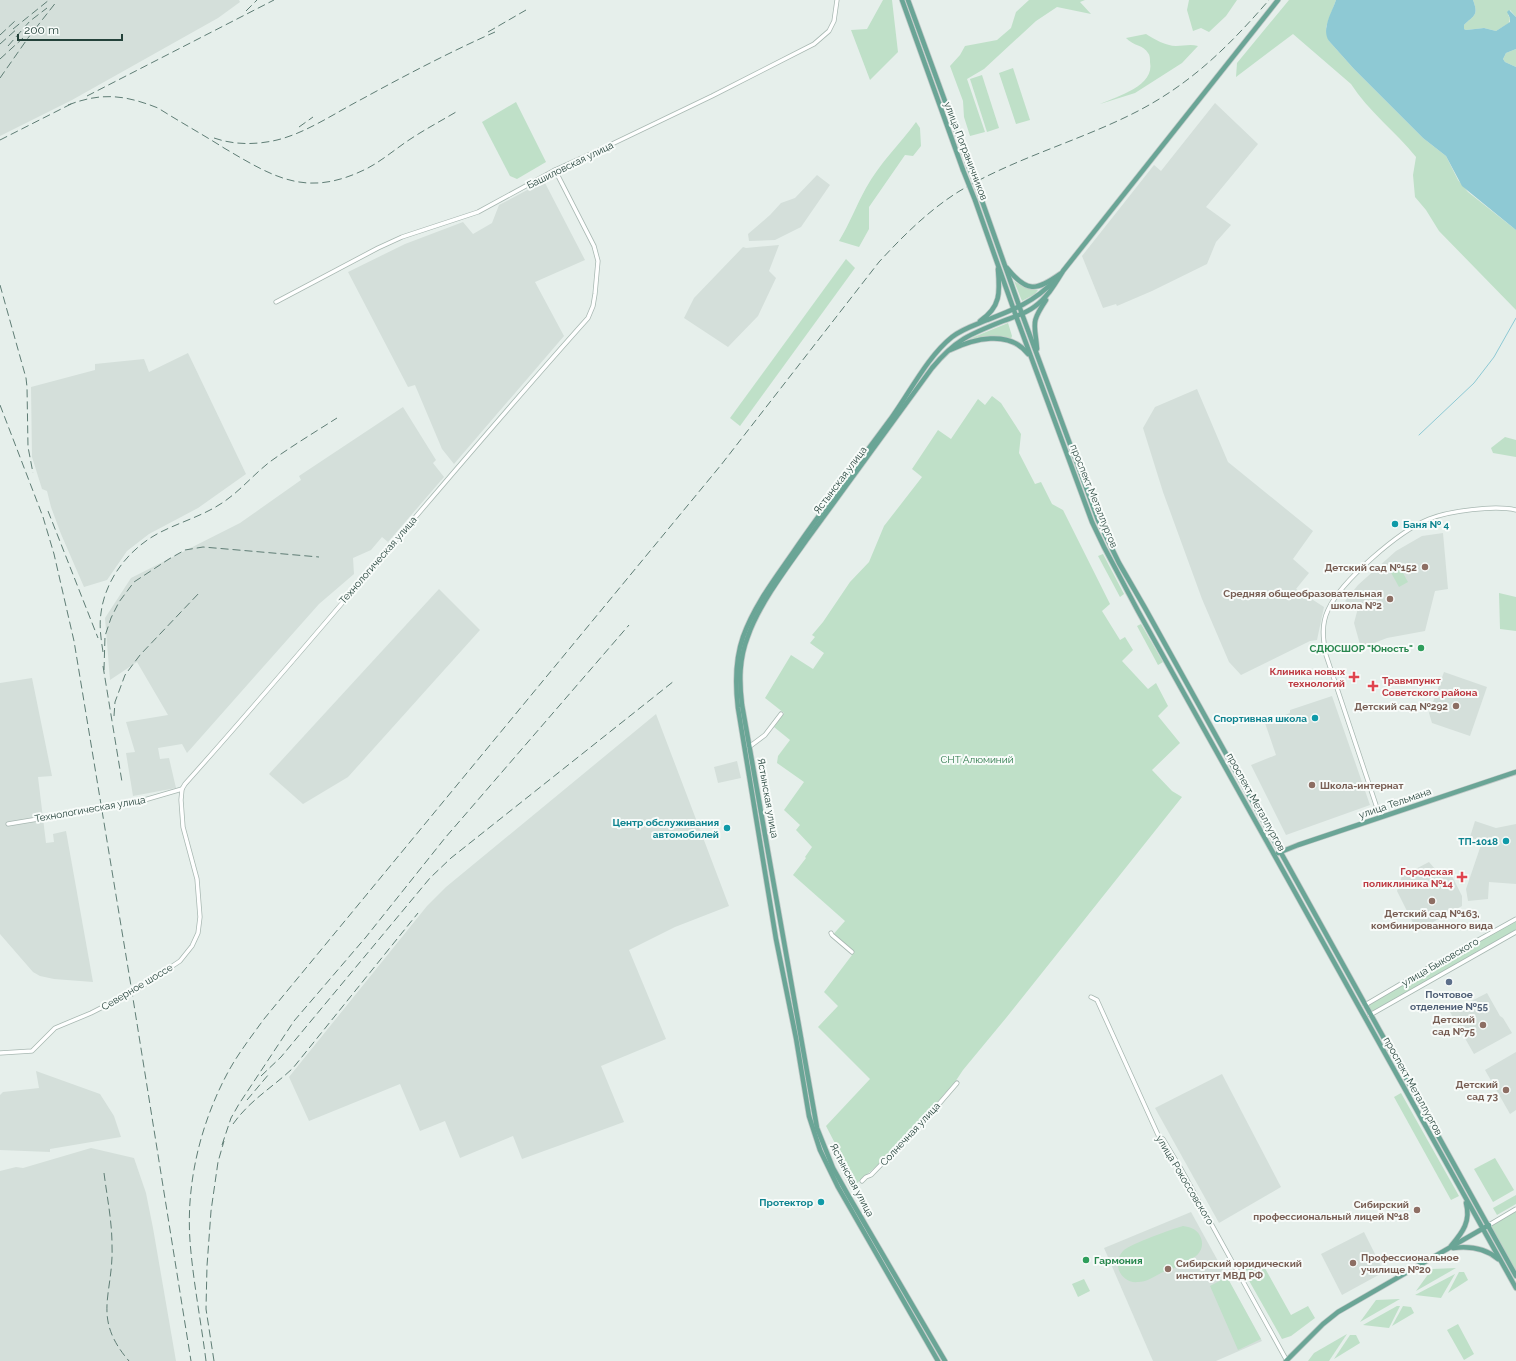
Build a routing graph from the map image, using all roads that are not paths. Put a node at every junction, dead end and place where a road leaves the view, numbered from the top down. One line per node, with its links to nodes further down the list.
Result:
1 (837, 0): 5 (street, Башиловская улица)
2 (902, 0): 6 (main road, улица Пограничников, bridge)
3 (908, 0): 7 (main road, улица Пограничников, bridge)
4 (1278, 0): 8 (main road)
5 (554, 170): 9 (street, Башиловская улица); 22 (street, Технологическая улица)
6 (997, 262): 11 (main road, улица Пограничников); 14 (main road)
7 (1005, 264): 8 (main road); 10 (main road, улица Пограничников)
8 (1064, 271): 10 (main road, Ястынская улица); 12 (main road, Ястынская улица); 15 (main road)
9 (276, 302)
10 (1020, 307): 11 (main road, Ястынская улица); 12 (main road, проспект Металлургов)
11 (1014, 309): 13 (main road, проспект Металлургов); 14 (main road, Ястынская улица)
12 (1022, 314): 13 (main road, Ястынская улица); 15 (main road, проспект Металлургов)
13 (1016, 316): 16 (main road, Ястынская улица); 17 (main road, проспект Металлургов)
14 (972, 326): 47 (main road, Ястынская улица)
15 (1038, 356): 25 (main road, проспект Металлургов)
16 (941, 357): 17 (main road); 20 (main road, Ястынская улица)
17 (1032, 358): 26 (main road, проспект Металлургов)
18 (1516, 510): 23 (street)
19 (781, 714): 20 (street)
20 (749, 747): 48 (main road, Ястынская улица)
21 (1516, 772): 23 (main road, улица Тельмана)
22 (182, 789): 24 (street, Технологическая улица); 36 (street, Северное шоссе)
23 (1380, 817): 25 (main road, улица Тельмана)
24 (8, 824)
25 (1280, 852): 26 (main road, улица Тельмана); 32 (main road, проспект Металлургов)
26 (1275, 855): 33 (main road, проспект Металлургов)
27 (1516, 919): 32 (street, улица Быковского)
28 (1516, 932): 34 (street, улица Быковского)
29 (832, 933): 30 (street)
30 (852, 952)
31 (1091, 997): 49 (street, улица Рокоссовского)
32 (1365, 1005): 33 (main road); 34 (main road, проспект Металлургов)
33 (1360, 1009): 35 (main road, проспект Металлургов)
34 (1370, 1015): 35 (main road); 41 (main road, проспект Металлургов)
35 (1365, 1018): 39 (main road, проспект Металлургов)
36 (0, 1052)
37 (957, 1083): 38 (street, Солнечная улица)
38 (862, 1181)
39 (1463, 1194): 42 (main road, проспект Металлургов); 43 (main road)
40 (1516, 1209): 41 (street)
41 (1489, 1225): 42 (main road); 45 (main road, проспект Металлургов)
42 (1483, 1229): 43 (main road); 44 (main road, проспект Металлургов)
43 (1449, 1249): 44 (main road); 49 (main road)
44 (1500, 1260): 46 (main road, проспект Металлургов)
45 (1516, 1276)
46 (1516, 1288)
47 (938, 1361)
48 (945, 1361)
49 (1287, 1361)

